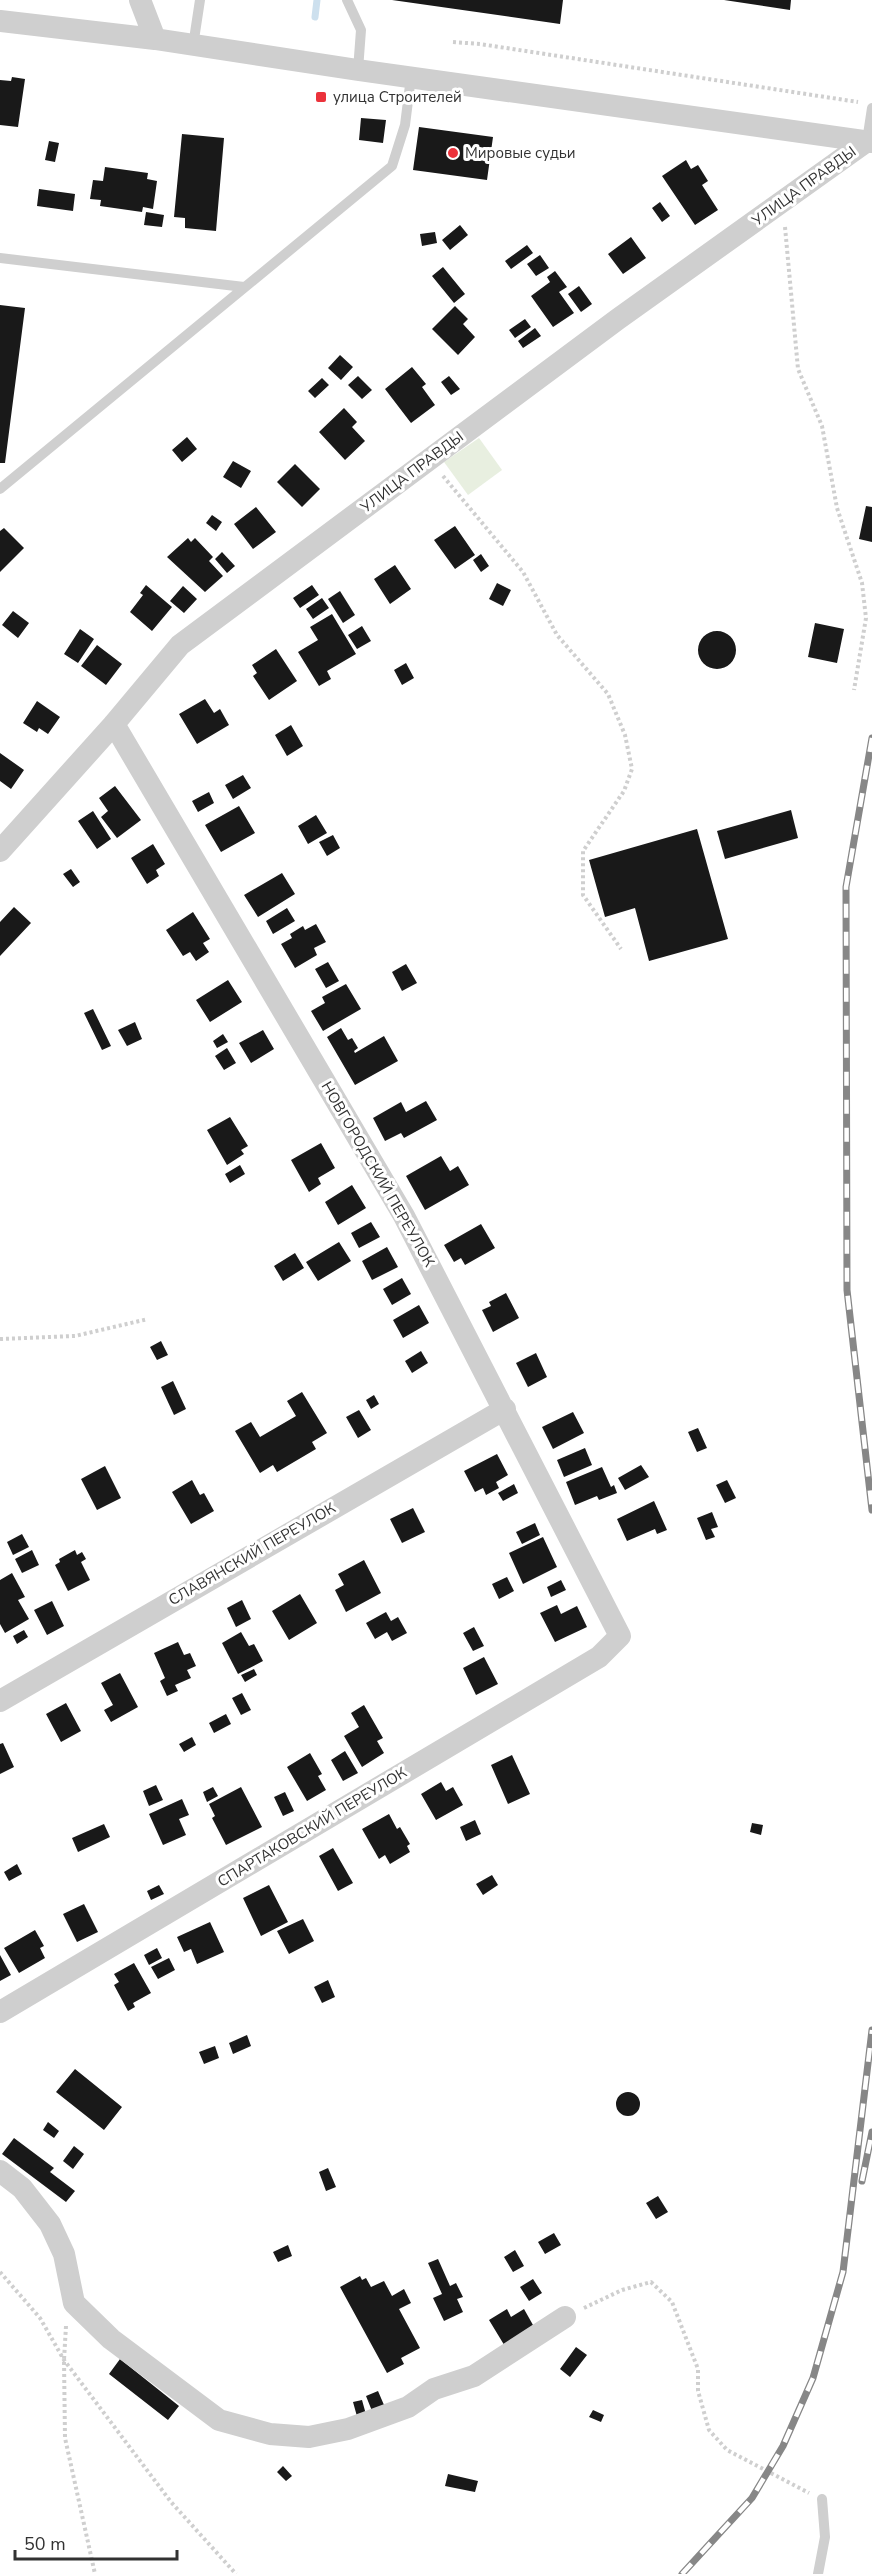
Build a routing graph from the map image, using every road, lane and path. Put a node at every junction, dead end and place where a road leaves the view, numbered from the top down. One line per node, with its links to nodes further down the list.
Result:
1 (140, 0): 5 (street)
2 (200, 0): 7 (lane)
3 (347, 0): 8 (lane)
4 (0, 21): 5 (street)
5 (155, 39): 7 (street)
6 (453, 42): 10 (path)
7 (193, 46): 8 (street)
8 (358, 70): 9 (street)
9 (411, 77): 12 (street); 15 (lane)
10 (860, 103)
11 (872, 108): 12 (lane)
12 (869, 142): 13 (street, УЛИЦА ПРАВДЫ)
13 (782, 202): 16 (street, УЛИЦА ПРАВДЫ); 18 (path)
14 (0, 258): 15 (lane)
15 (244, 287): 17 (lane)
16 (429, 460): 19 (street, УЛИЦА ПРАВДЫ); 21 (path)
17 (0, 489)
18 (854, 690)
19 (114, 724): 20 (street, УЛИЦА ПРАВДЫ); 24 (street, НОВГОРОДСКИЙ ПЕРЕУЛОК)
20 (0, 851)
21 (621, 949)
22 (148, 1319): 23 (path)
23 (0, 1339)
24 (505, 1409): 25 (street, НОВГОРОДСКИЙ ПЕРЕУЛОК); 26 (street, СЛАВЯНСКИЙ ПЕРЕУЛОК)
25 (620, 1636): 27 (street, СПАРТАКОВСКИЙ ПЕРЕУЛОК)
26 (0, 1701)
27 (0, 2012)
28 (0, 2170): 30 (street)
29 (0, 2272): 32 (path)
30 (74, 2303): 31 (street); 32 (path)
31 (565, 2317): 33 (path)
32 (64, 2360): 34 (path); 35 (path)
33 (822, 2499): 36 (lane)
34 (95, 2574)
35 (236, 2574)
36 (818, 2574)

